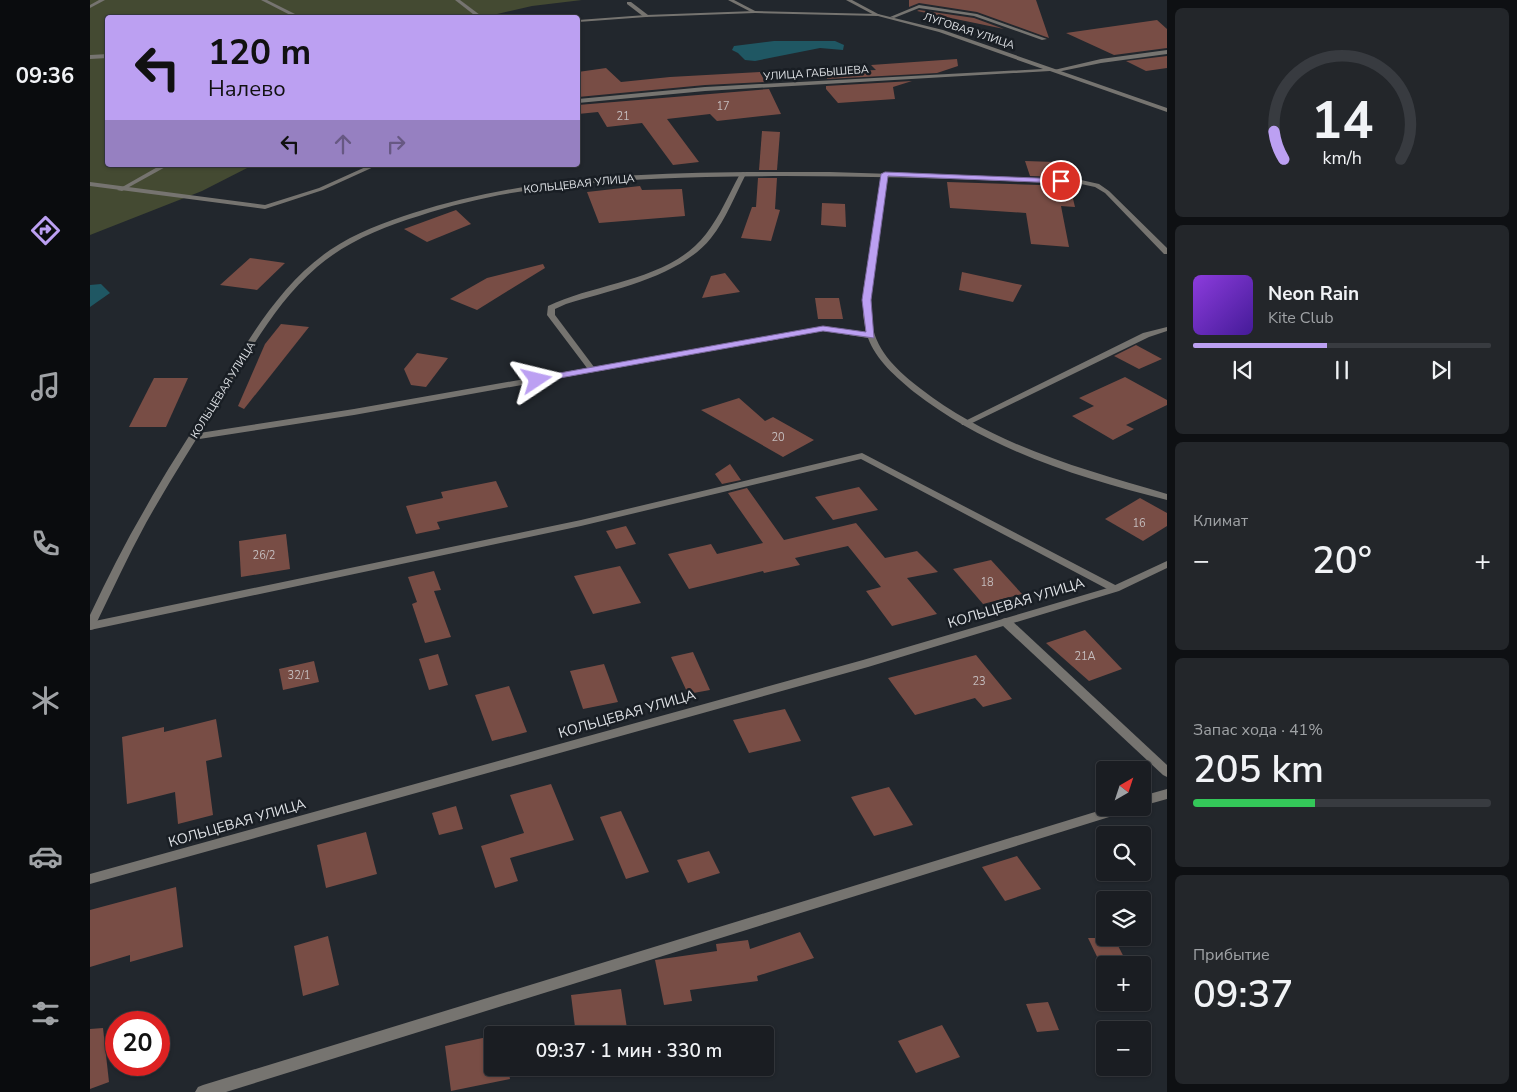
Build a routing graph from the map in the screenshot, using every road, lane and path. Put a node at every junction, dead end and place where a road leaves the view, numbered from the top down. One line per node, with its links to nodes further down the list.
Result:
1 (103, 0): 9 (street)
2 (263, 0): 11 (street)
3 (457, 0): 12 (street)
4 (730, 0): 10 (street)
5 (848, 0): 13 (street)
6 (928, 0): 8 (street)
7 (629, 3): 14 (street)
8 (919, 6): 15 (street); 17 (street)
9 (90, 7)
10 (755, 12): 13 (street, ЛУГОВАЯ УЛИЦА); 14 (street, ЛУГОВАЯ УЛИЦА)
11 (295, 15)
12 (478, 15)
13 (878, 15): 15 (street, ЛУГОВАЯ УЛИЦА)
14 (646, 16): 16 (street, ЛУГОВАЯ УЛИЦА)
15 (892, 17): 21 (street, ЛУГОВАЯ УЛИЦА)
16 (580, 21)
17 (1044, 39)
18 (1167, 52): 21 (street)
19 (105, 56): 20 (street)
20 (90, 57)
21 (1057, 70): 22 (street, УЛИЦА ГАБЫШЕВА); 23 (street, ЛУГОВАЯ УЛИЦА)
22 (580, 101)
23 (1167, 110)
24 (162, 167): 29 (street)
25 (370, 167): 29 (street)
26 (743, 174): 27 (street, КОЛЬЦЕВАЯ УЛИЦА); 33 (street); 35 (street, КОЛЬЦЕВАЯ УЛИЦА)
27 (885, 174): 30 (street, КОЛЬЦЕВАЯ УЛИЦА); 32 (street)
28 (90, 184): 29 (street)
29 (120, 190)
30 (1167, 252)
31 (1167, 329): 34 (street)
32 (871, 336): 33 (street); 34 (street)
33 (592, 370): 35 (street)
34 (965, 423): 36 (street)
35 (193, 437): 40 (street, КОЛЬЦЕВАЯ УЛИЦА)
36 (1167, 497)
37 (1167, 564): 38 (street, КОЛЬЦЕВАЯ УЛИЦА)
38 (1115, 589): 39 (street, КОЛЬЦЕВАЯ УЛИЦА); 40 (street)
39 (1006, 622): 41 (street); 45 (street, КОЛЬЦЕВАЯ УЛИЦА)
40 (90, 626)
41 (1167, 772)
42 (1167, 794): 43 (street)
43 (1151, 798)
44 (1096, 816): 46 (street)
45 (90, 879)
46 (203, 1092)

